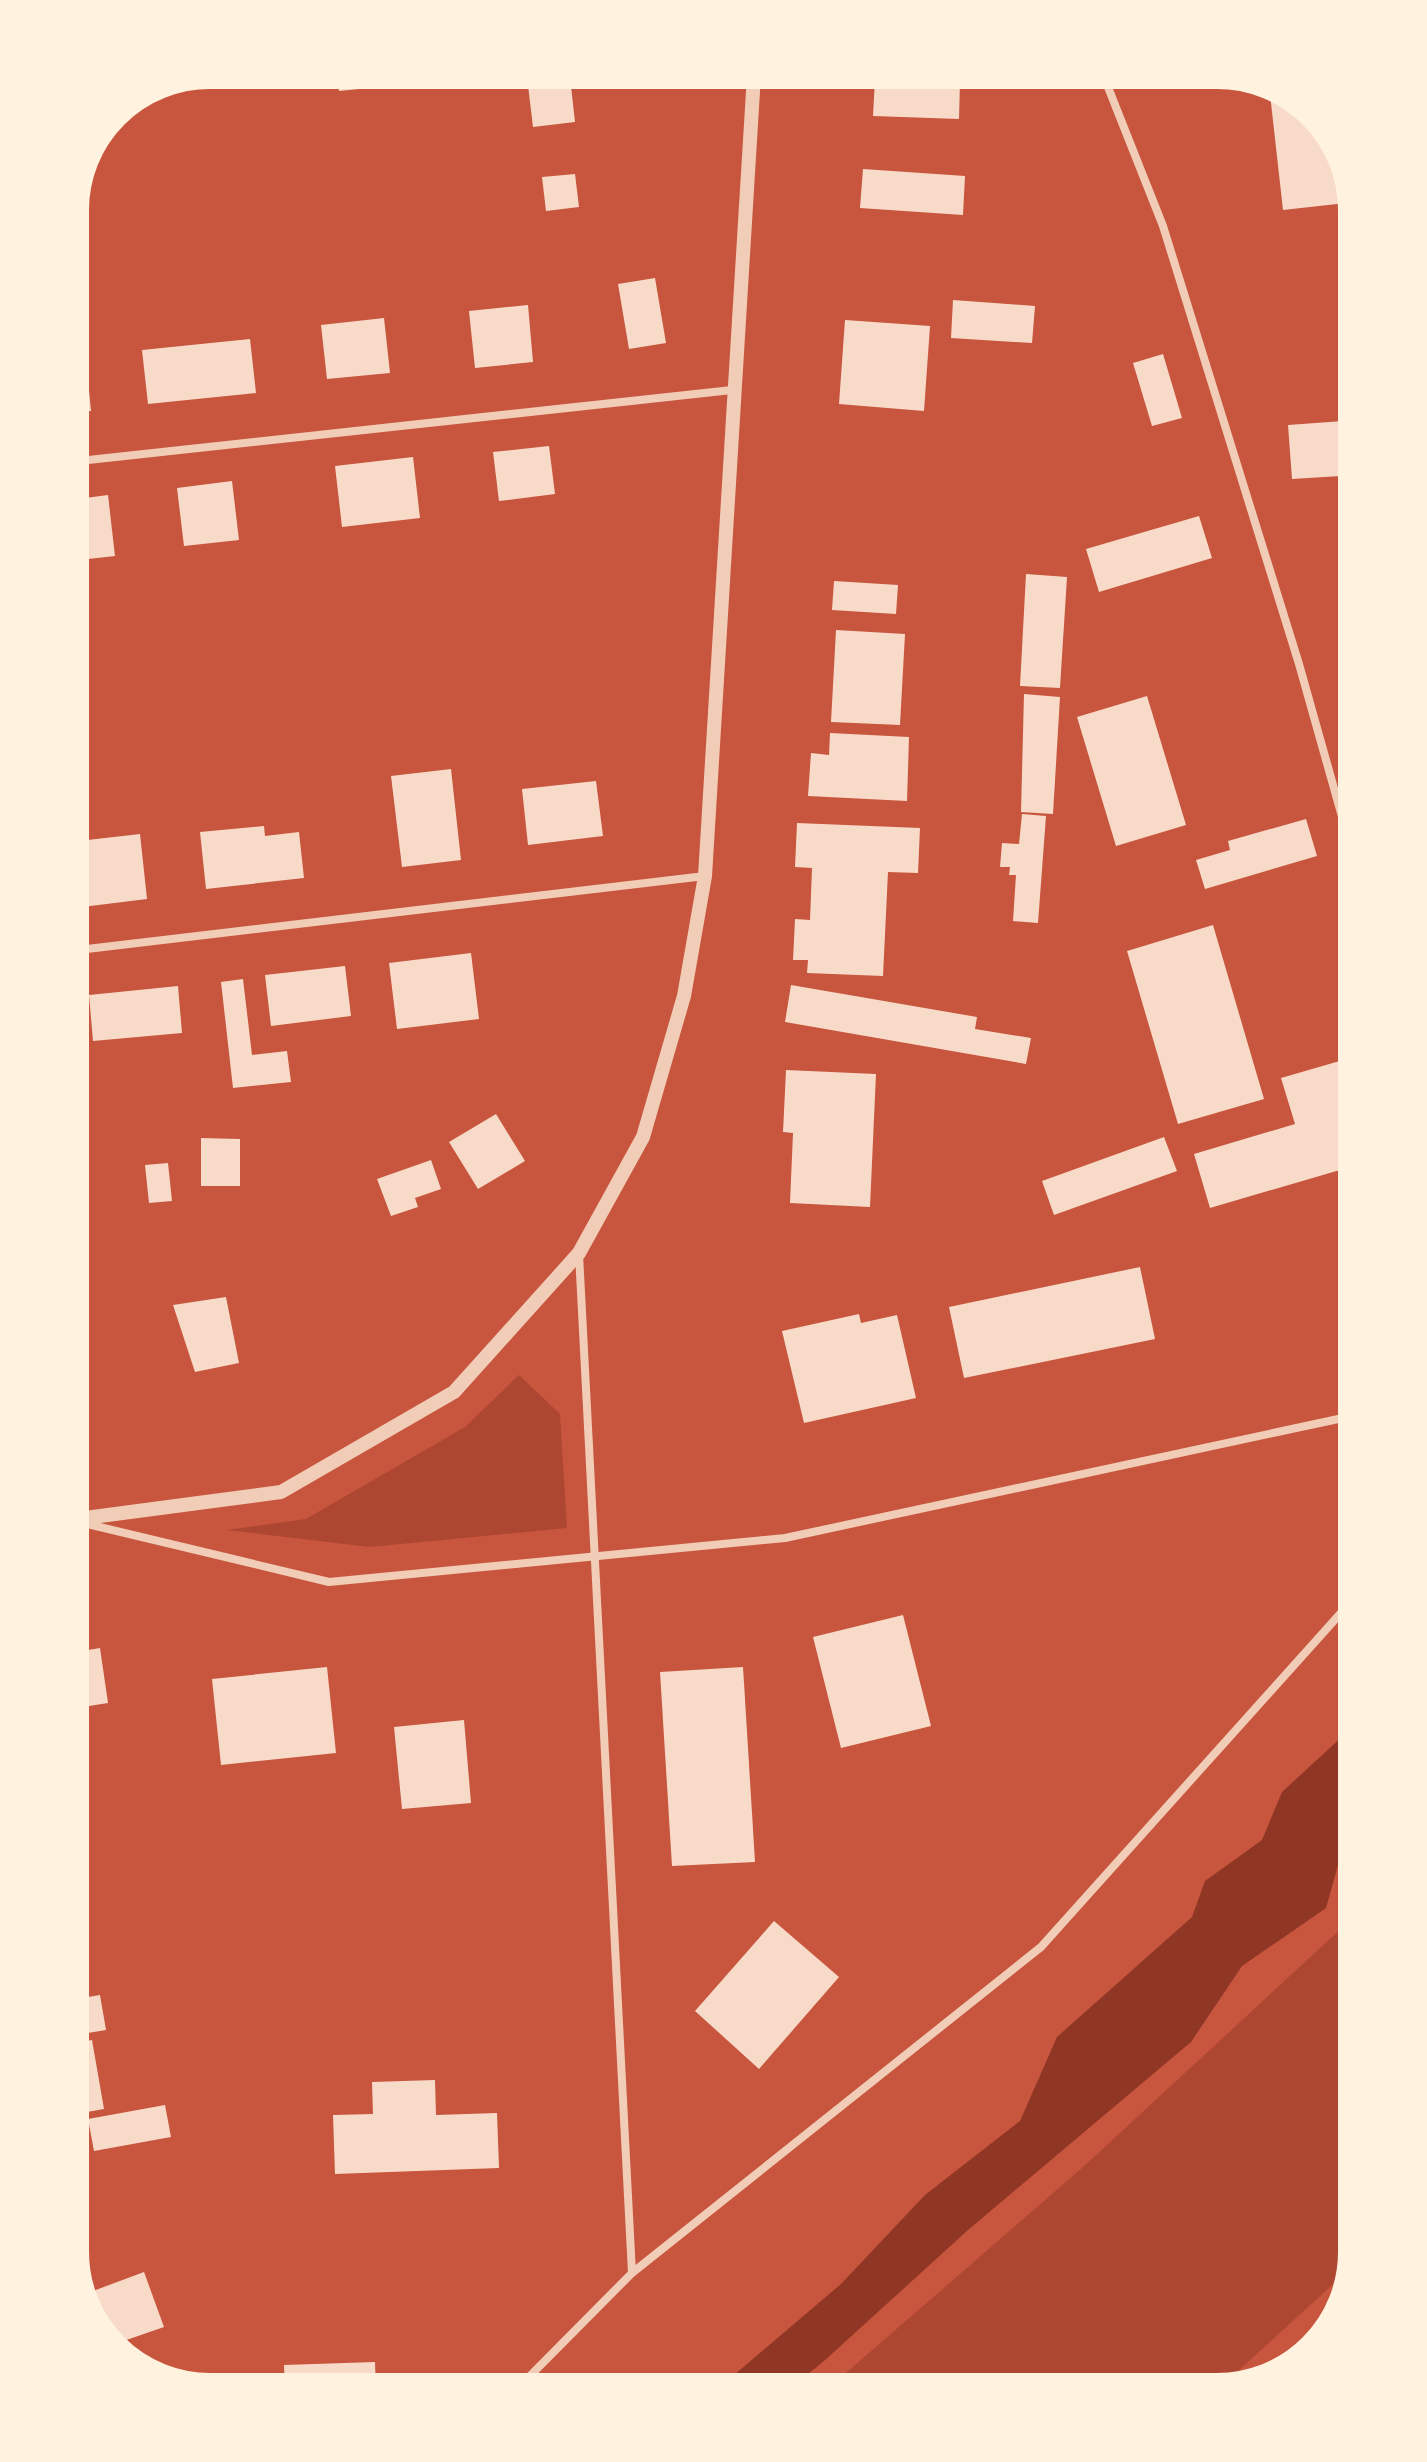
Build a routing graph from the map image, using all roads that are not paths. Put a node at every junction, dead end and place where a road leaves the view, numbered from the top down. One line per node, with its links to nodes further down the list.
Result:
1 (753, 84): 3 (street)
2 (1107, 84): 5 (street)
3 (732, 390): 4 (street); 6 (street)
4 (84, 460)
5 (1343, 820)
6 (705, 876): 7 (street); 8 (street)
7 (84, 949)
8 (579, 1253): 10 (street); 12 (street)
9 (1343, 1418): 12 (street)
10 (84, 1518)
11 (84, 1523): 12 (street)
12 (598, 1558): 14 (street)
13 (1343, 1611): 14 (street)
14 (632, 2273): 15 (street)
15 (528, 2378)

